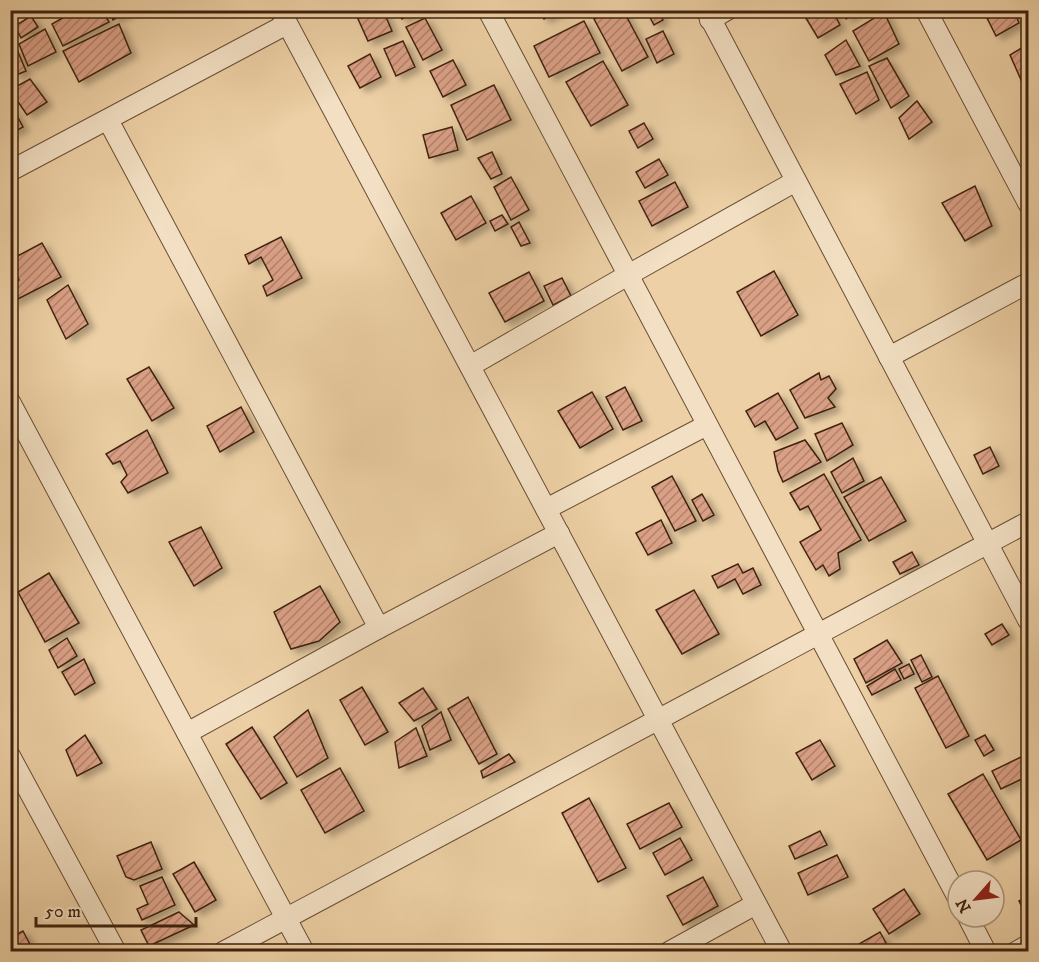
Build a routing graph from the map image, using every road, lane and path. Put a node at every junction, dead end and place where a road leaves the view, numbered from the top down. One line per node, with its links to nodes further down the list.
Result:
1 (488, 10): 9 (street)
2 (926, 10): 8 (street)
3 (714, 14): 7 (street)
4 (283, 17): 5 (street); 12 (street)
5 (108, 120): 6 (street); 20 (street)
6 (10, 171)
7 (796, 181): 9 (street); 11 (street)
8 (1029, 203)
9 (628, 275): 12 (street); 14 (street)
10 (1029, 283): 11 (street)
11 (889, 357): 18 (street)
12 (470, 366): 15 (street)
13 (13, 413): 23 (street)
14 (707, 425): 15 (street); 21 (street)
15 (546, 509): 17 (street)
16 (1029, 522): 18 (street)
17 (559, 533): 20 (street); 22 (street)
18 (988, 544): 19 (street); 21 (street)
19 (1029, 620)
20 (379, 628): 23 (street)
21 (819, 634): 22 (street); 25 (street)
22 (658, 720): 26 (street); 27 (street)
23 (188, 733): 27 (street)
24 (10, 756): 30 (street)
25 (946, 875)
26 (756, 904): 33 (street); 34 (street)
27 (286, 918): 31 (street); 32 (street)
28 (974, 929): 35 (street)
29 (1029, 945): 36 (street)
30 (116, 951)
31 (223, 951)
32 (304, 951)
33 (669, 951)
34 (782, 951)
35 (986, 951)
36 (1016, 951)

